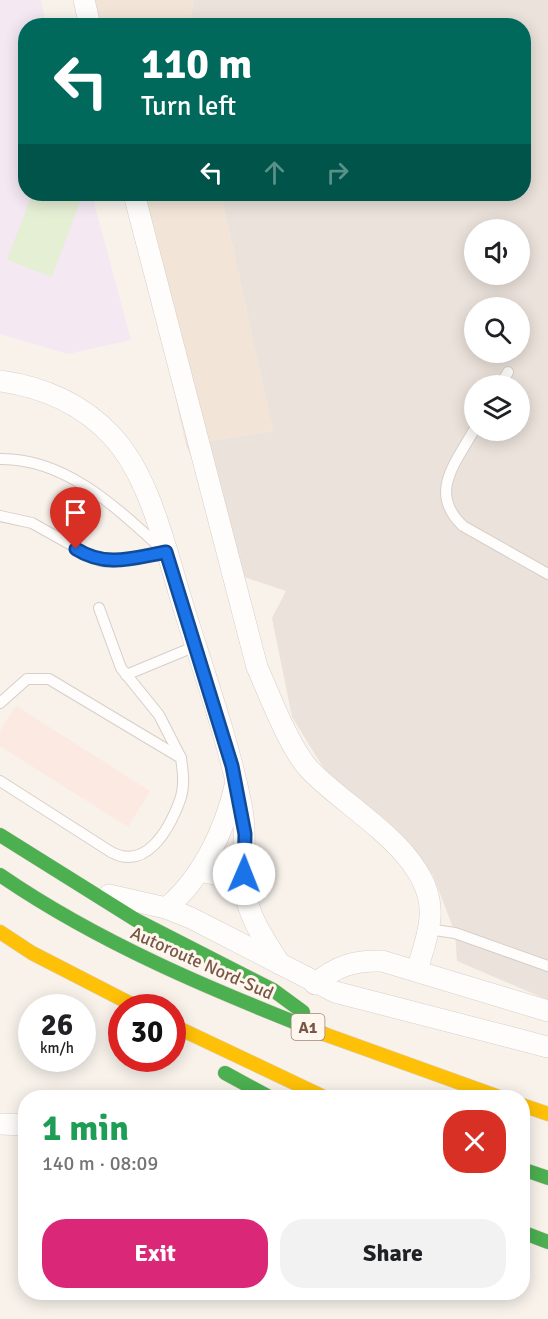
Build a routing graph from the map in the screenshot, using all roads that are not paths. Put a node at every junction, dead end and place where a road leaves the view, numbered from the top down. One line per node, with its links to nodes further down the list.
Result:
1 (84, 0): 2 (street)
2 (88, 18)
3 (136, 201): 25 (street)
4 (508, 372): 5 (lane)
5 (506, 375)
6 (0, 381): 10 (street)
7 (468, 441): 11 (lane)
8 (0, 459): 10 (lane)
9 (0, 516): 10 (lane)
10 (166, 552): 13 (street)
11 (548, 574)
12 (99, 608): 14 (lane)
13 (196, 646): 14 (lane); 18 (street)
14 (126, 675): 16 (lane)
15 (0, 703): 16 (lane)
16 (181, 758): 17 (lane)
17 (0, 781)
18 (236, 782): 20 (street); 23 (street)
19 (0, 835): 22 (highway)
20 (199, 871): 23 (street); 24 (street)
21 (0, 875): 34 (highway, Autoroute Nord-Sud / A1)
22 (88, 891): 24 (street); 34 (highway)
23 (245, 891): 27 (street)
24 (166, 908): 27 (street)
25 (428, 929): 28 (lane); 29 (street)
26 (0, 932): 31 (highway)
27 (280, 964): 30 (street)
28 (548, 966)
29 (417, 970): 30 (street); 32 (street)
30 (315, 984): 36 (street)
31 (112, 994)
32 (548, 1011)
33 (186, 1032): 40 (highway)
34 (323, 1033): 41 (highway, Autoroute Nord-Sud / A1)
35 (186, 1040): 37 (highway)
36 (548, 1047)
37 (198, 1052)
38 (211, 1063): 39 (highway)
39 (257, 1090)
40 (309, 1090)
41 (480, 1090)
42 (530, 1108): 43 (highway)
43 (548, 1114)
44 (0, 1124): 45 (street)
45 (18, 1125)
46 (530, 1172): 47 (highway)
47 (548, 1178)
48 (530, 1236): 49 (highway)
49 (548, 1242)

